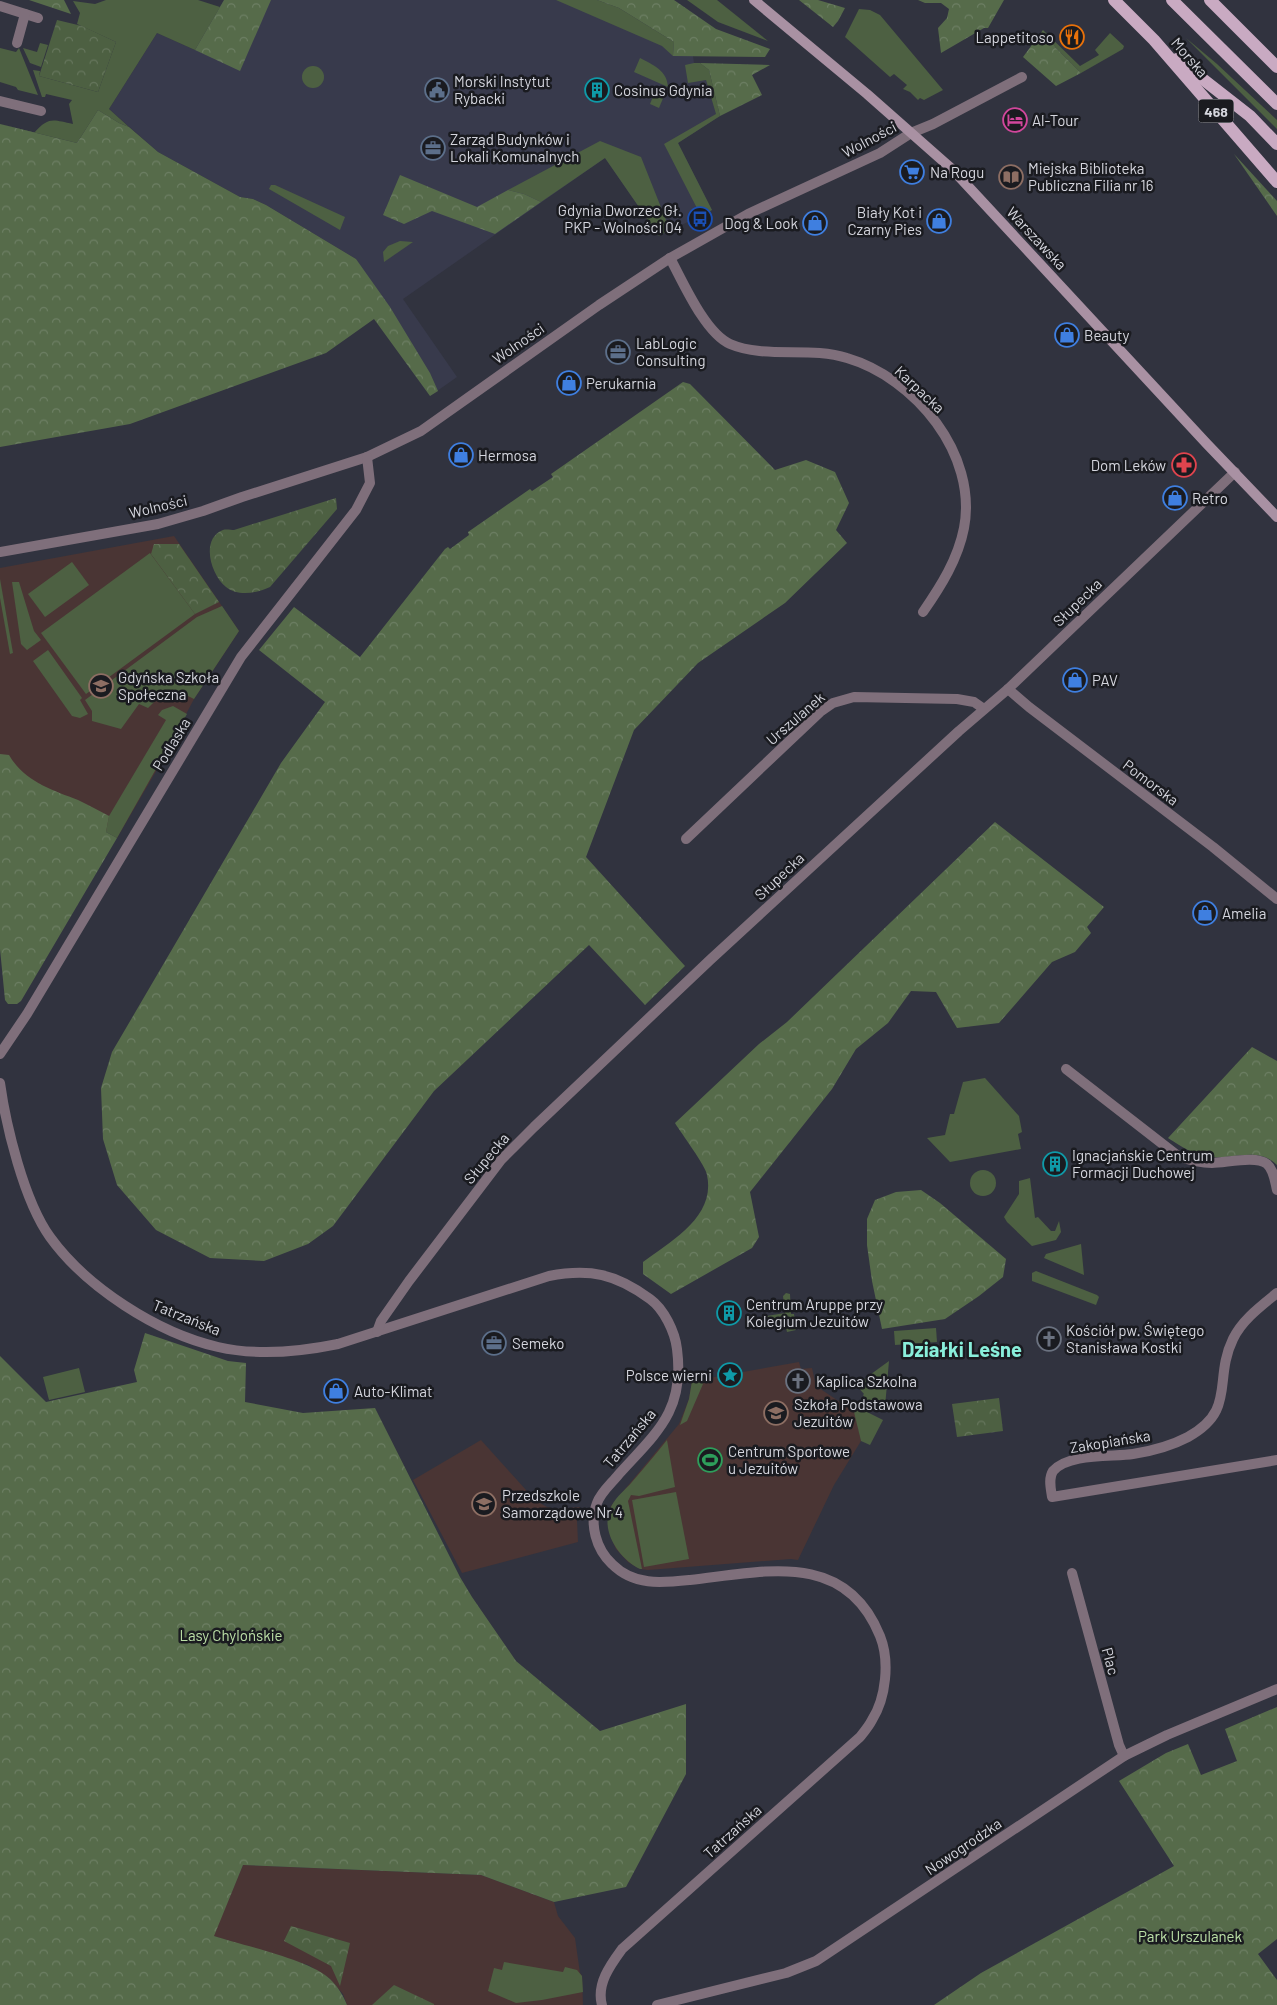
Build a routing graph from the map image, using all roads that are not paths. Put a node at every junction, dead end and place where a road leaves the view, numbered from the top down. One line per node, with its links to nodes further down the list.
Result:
1 (754, 0): 15 (street, Warszawska)
2 (1114, 0): 8 (main road, Morska / 468)
3 (1172, 0): 13 (main road, Morska)
4 (1210, 0): 10 (main road)
5 (0, 6): 6 (street)
6 (26, 14): 7 (street); 9 (street)
7 (38, 18)
8 (1154, 40): 16 (main road); 17 (main road, Morska / 468)
9 (18, 43)
10 (1277, 67)
11 (1022, 77): 15 (street, Wolności)
12 (0, 101): 14 (street)
13 (1277, 104)
14 (41, 111)
15 (911, 133): 18 (street, Wolności); 20 (street, Warszawska)
16 (1277, 144)
17 (1277, 182)
18 (670, 258): 19 (street, Wolności); 23 (street, Karpacka)
19 (368, 457): 22 (street, Wolności); 28 (street, Podlaska)
20 (1234, 472): 21 (street, Warszawska); 24 (street, Słupecka)
21 (1277, 517)
22 (0, 552)
23 (923, 612)
24 (1008, 689): 25 (street, Słupecka); 27 (street, Pomorska)
25 (984, 709): 26 (street, Urszulanek); 33 (street, Słupecka)
26 (686, 840)
27 (1277, 899)
28 (0, 1054)
29 (1066, 1069): 31 (street)
30 (0, 1083): 33 (street, Tatrzańska)
31 (1277, 1190)
32 (1277, 1293): 34 (street, Zakopiańska)
33 (377, 1332): 38 (street, Tatrzańska)
34 (1277, 1460)
35 (1072, 1573): 37 (street, Plac)
36 (1277, 1689): 37 (street, Nowogrodzka)
37 (1124, 1756): 39 (street, Nowogrodzka)
38 (602, 2005)
39 (658, 2005)

